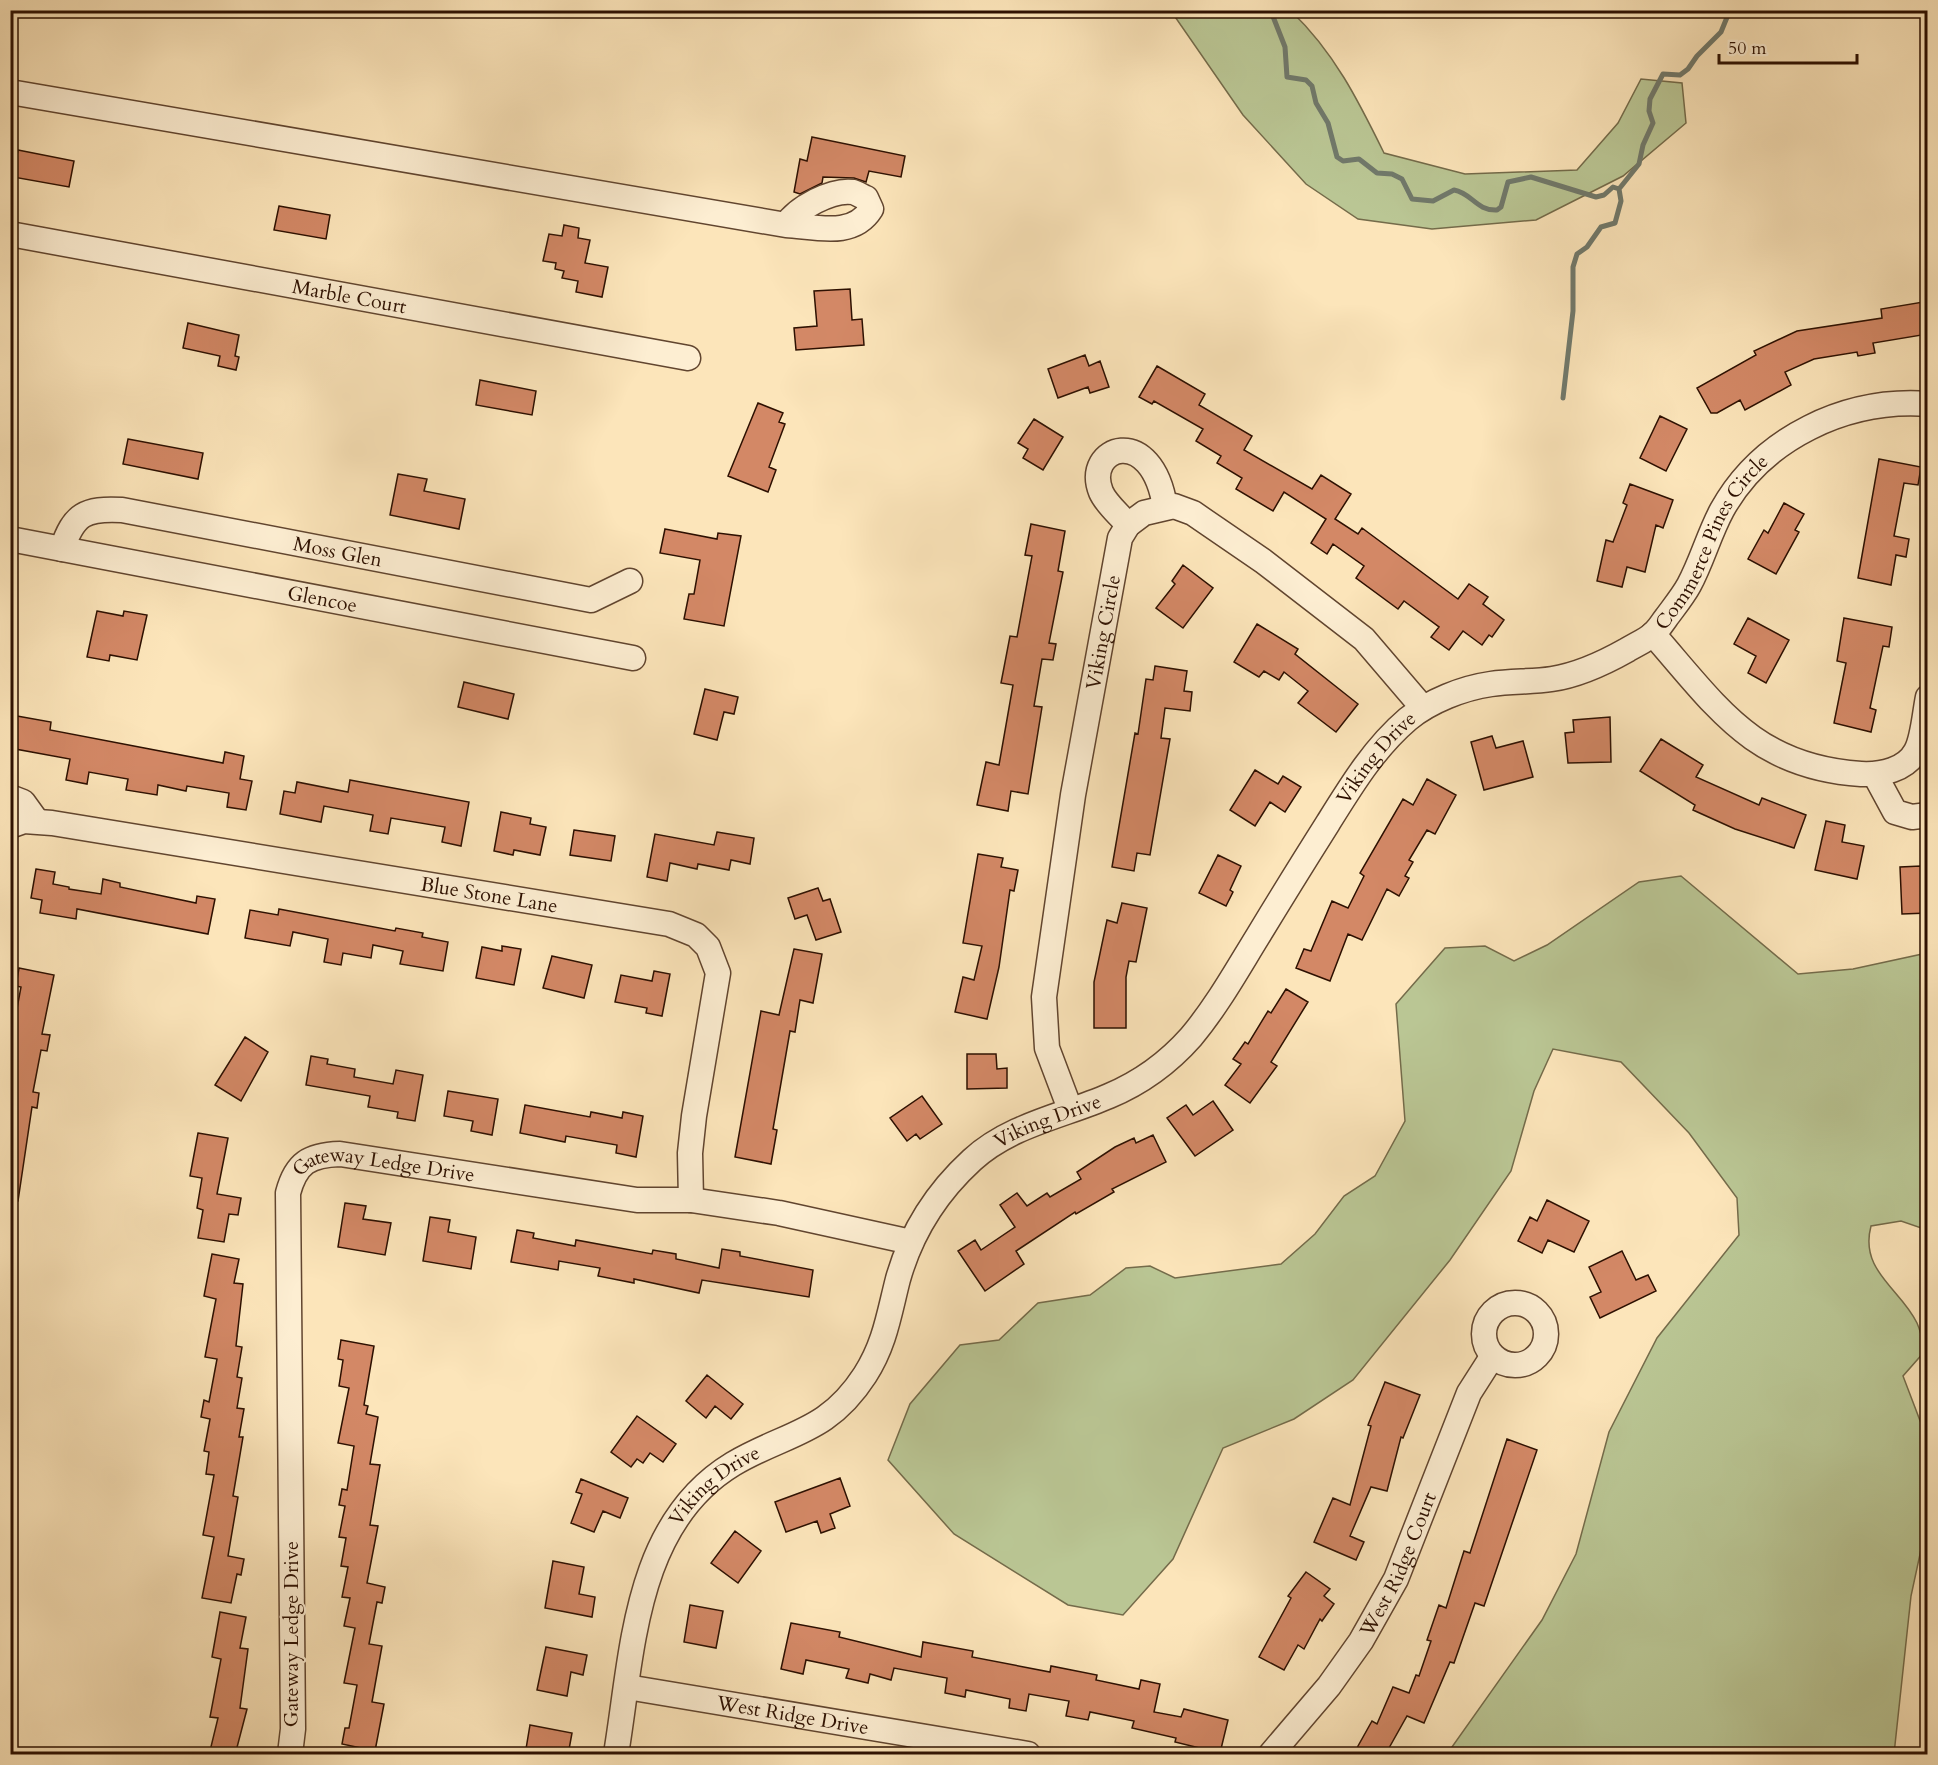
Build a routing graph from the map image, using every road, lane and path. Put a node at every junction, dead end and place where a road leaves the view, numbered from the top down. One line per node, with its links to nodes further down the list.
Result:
1 (10, 92): 2 (street)
2 (786, 225)
3 (10, 234): 4 (street, Marble Court)
4 (688, 358)
5 (1928, 404): 11 (street, Commerce Pines Circle)
6 (1165, 507): 7 (street); 7 (street); 14 (street)
7 (1128, 525): 21 (street, Viking Circle)
8 (10, 540): 9 (street, Glencoe)
9 (62, 549): 10 (street, Moss Glen); 12 (street, Glencoe)
10 (630, 581)
11 (1653, 634): 14 (street, Viking Drive); 16 (street, Commerce Pines Circle)
12 (633, 658)
13 (1928, 697): 15 (street, Commerce Pines Circle)
14 (1423, 708): 21 (street, Viking Drive)
15 (1922, 758): 16 (street, Commerce Pines Circle)
16 (1875, 775): 18 (street)
17 (10, 796): 19 (street)
18 (1928, 814)
19 (36, 820): 20 (street, Blue Stone Lane); 22 (street, Blue Stone Lane)
20 (10, 826)
21 (1070, 1110): 23 (street, Viking Drive)
22 (691, 1200): 23 (street, Gateway Ledge Drive); 26 (street, Gateway Ledge Drive)
23 (911, 1242): 25 (street, Viking Drive)
24 (1492, 1357): 29 (street, West Ridge Court)
25 (627, 1687): 27 (street, Viking Drive); 28 (street, West Ridge Drive)
26 (290, 1755)
27 (616, 1755)
28 (1028, 1755)
29 (1271, 1755)

